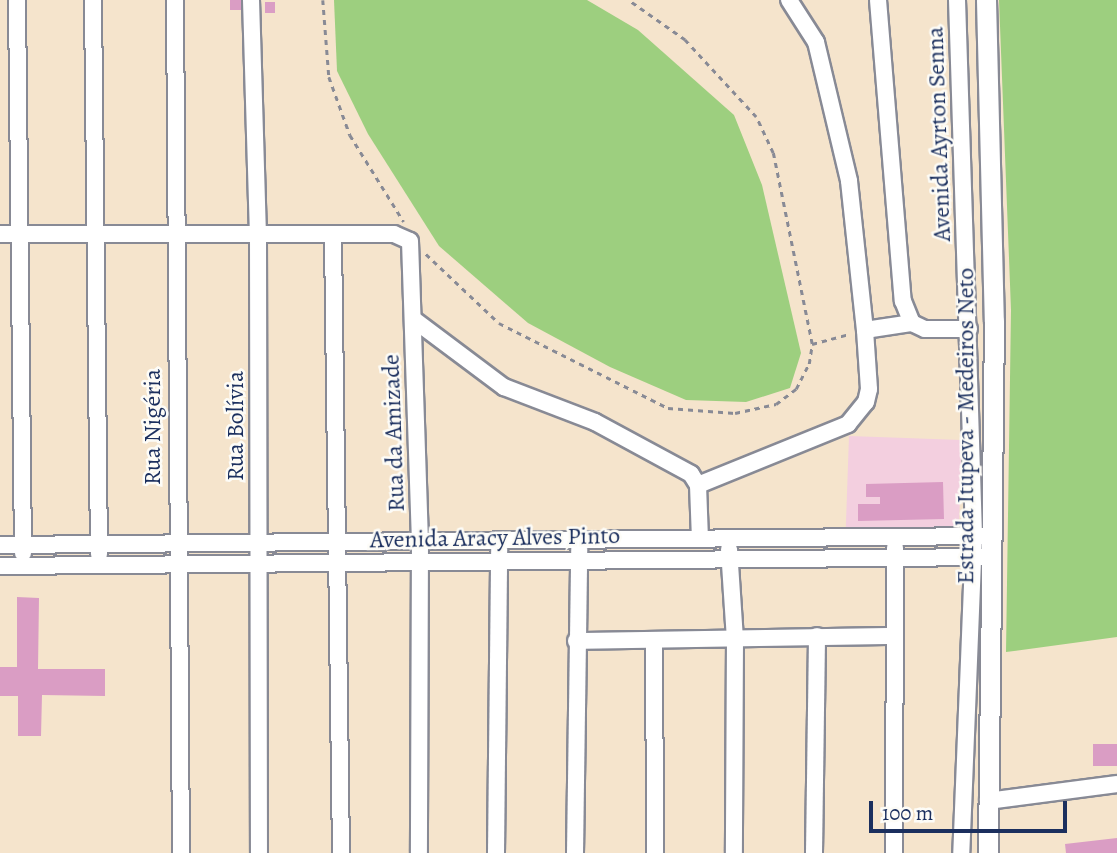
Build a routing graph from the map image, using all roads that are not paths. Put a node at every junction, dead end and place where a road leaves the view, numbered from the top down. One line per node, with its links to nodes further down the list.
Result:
1 (17, 0): 11 (street)
2 (93, 0): 9 (street)
3 (175, 0): 13 (street, Rua Nigéria)
4 (251, 0): 12 (street, Rua Bolívia)
5 (789, 0): 18 (street)
6 (878, 0): 16 (street)
7 (957, 0): 17 (street, Avenida Ayrton Senna)
8 (986, 0): 20 (main road, Estrada Itupeva - Medeiros Neto)
9 (94, 233): 11 (street); 13 (street); 28 (street)
10 (0, 234): 11 (street)
11 (20, 234): 32 (street)
12 (258, 234): 13 (street); 14 (street); 30 (street, Rua Bolívia)
13 (175, 236): 29 (street, Rua Nigéria)
14 (333, 236): 15 (street, Rua da Amizade); 27 (street)
15 (413, 319): 19 (street); 24 (street, Rua da Amizade)
16 (912, 323): 17 (street); 18 (street)
17 (969, 328): 20 (street, Avenida Ayrton Senna)
18 (865, 330): 19 (street)
19 (698, 485): 23 (street)
20 (982, 536): 21 (street, Avenida Aracy Alves Pinto); 34 (main road, Estrada Itupeva - Medeiros Neto)
21 (894, 537): 26 (street, Avenida Aracy Alves Pinto); 37 (street)
22 (579, 539): 23 (street, Avenida Aracy Alves Pinto); 25 (street, Avenida Aracy Alves Pinto); 36 (street)
23 (700, 539): 26 (street, Avenida Aracy Alves Pinto)
24 (420, 540): 25 (street, Avenida Aracy Alves Pinto); 27 (street, Avenida Aracy Alves Pinto); 38 (street, Rua da Amizade)
25 (499, 540): 35 (street)
26 (728, 540): 33 (street)
27 (338, 541): 30 (street, Avenida Aracy Alves Pinto); 40 (street)
28 (99, 543): 29 (street, Avenida Aracy Alves Pinto); 32 (street, Avenida Aracy Alves Pinto); 41 (street)
29 (177, 544): 30 (street, Avenida Aracy Alves Pinto); 44 (street, Rua Nigéria)
30 (258, 544): 39 (street, Rua Bolívia)
31 (0, 545): 32 (street, Avenida Aracy Alves Pinto)
32 (23, 545): 43 (street)
33 (730, 557): 36 (street, Avenida Aracy Alves Pinto); 37 (street, Avenida Aracy Alves Pinto); 47 (street)
34 (982, 557): 37 (street, Avenida Aracy Alves Pinto); 51 (main road, Estrada Itupeva - Medeiros Neto); 62 (street)
35 (499, 558): 36 (street, Avenida Aracy Alves Pinto); 38 (street, Avenida Aracy Alves Pinto); 56 (street)
36 (579, 558): 48 (street)
37 (896, 558): 46 (street)
38 (420, 562): 40 (street, Avenida Aracy Alves Pinto); 55 (street, Rua da Amizade)
39 (257, 564): 40 (street, Avenida Aracy Alves Pinto); 44 (street, Avenida Aracy Alves Pinto); 53 (street, Rua Bolívia)
40 (338, 564): 54 (street)
41 (99, 565): 43 (street, Avenida Aracy Alves Pinto); 44 (street, Avenida Aracy Alves Pinto)
42 (0, 566): 43 (street, Avenida Aracy Alves Pinto)
43 (23, 566)
44 (177, 566): 52 (street, Rua Nigéria)
45 (817, 636): 46 (street); 47 (street); 60 (street)
46 (895, 636): 61 (street)
47 (736, 639): 49 (street); 59 (street)
48 (576, 640): 49 (street); 57 (street)
49 (654, 642): 58 (street)
50 (1117, 784): 51 (street)
51 (988, 801): 63 (main road, Estrada Itupeva - Medeiros Neto)
52 (181, 853)
53 (259, 853)
54 (341, 853)
55 (419, 853)
56 (496, 853)
57 (575, 853)
58 (655, 853)
59 (734, 853)
60 (814, 853)
61 (894, 853)
62 (961, 853)
63 (988, 853)

